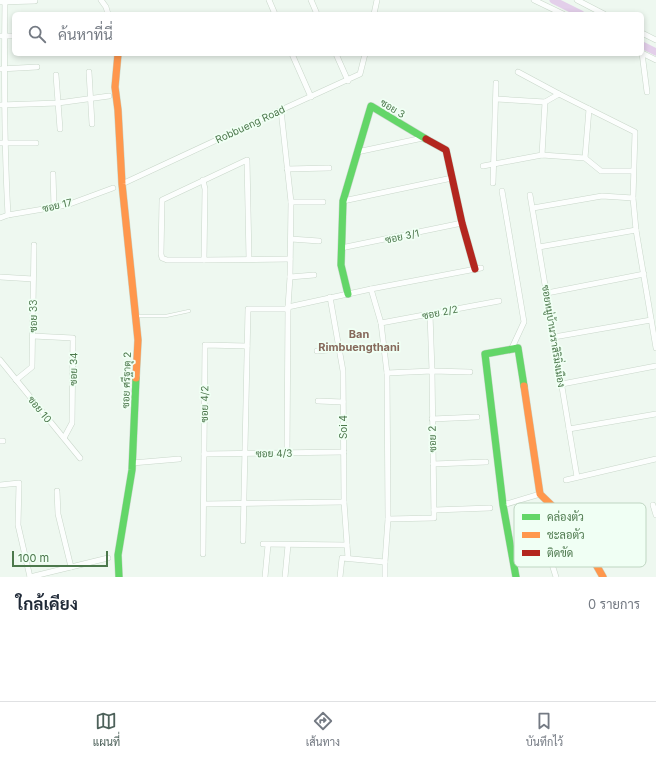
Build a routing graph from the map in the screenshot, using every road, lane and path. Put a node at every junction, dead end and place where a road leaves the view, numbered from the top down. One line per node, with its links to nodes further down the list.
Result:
1 (101, 0): 9 (street)
2 (269, 0): 10 (street)
3 (311, 0): 11 (street)
4 (377, 0): 12 (street)
5 (534, 0): 13 (street)
6 (577, 0): 14 (street)
7 (3, 1): 8 (street); 16 (street)
8 (35, 1)
9 (107, 12)
10 (274, 12)
11 (316, 12)
12 (374, 12)
13 (559, 12)
14 (600, 12)
15 (644, 34): 17 (street)
16 (2, 36): 26 (street)
17 (656, 40)
18 (644, 54): 24 (street)
19 (118, 56): 60 (street, ซอย ศรีฐาตุ 2)
20 (293, 56): 35 (street)
21 (337, 56): 30 (street)
22 (364, 56): 30 (street, Robbueng Road)
23 (642, 56): 32 (street)
24 (656, 60)
25 (37, 67): 26 (street)
26 (2, 69): 40 (street)
27 (89, 72): 36 (street)
28 (518, 72): 33 (street)
29 (56, 75): 39 (street)
30 (348, 80): 35 (street, Robbueng Road)
31 (496, 83): 37 (street)
32 (647, 92)
33 (559, 94): 38 (street); 41 (street)
34 (109, 96): 36 (street)
35 (311, 97): 42 (street, Robbueng Road)
36 (91, 99): 39 (street); 43 (street)
37 (496, 99): 38 (street); 51 (street)
38 (545, 102): 49 (street)
39 (58, 103): 40 (street); 44 (street)
40 (2, 105): 46 (street)
41 (589, 109): 50 (street); 55 (street)
42 (281, 110): 54 (street); 60 (street, Robbueng Road)
43 (92, 124)
44 (60, 130)
45 (423, 138): 48 (street); 48 (street, ซอย 3); 57 (street, ซอย 3)
46 (2, 142): 47 (street); 70 (street)
47 (36, 143)
48 (357, 152): 65 (street, ซอย 3)
49 (542, 155): 50 (street); 51 (street)
50 (585, 158): 55 (street)
51 (494, 164): 52 (street); 59 (street)
52 (483, 166)
53 (329, 168): 54 (street)
54 (287, 169): 66 (street)
55 (633, 171): 64 (street)
56 (53, 174): 68 (street)
57 (452, 178): 65 (street); 72 (street, ซอย 3)
58 (203, 180): 79 (street); 81 (street); 81 (street)
59 (492, 183)
60 (122, 184): 96 (street, ซอย ศรีฐาตุ 2)
61 (113, 188): 68 (street, ซอย 17)
62 (502, 191): 104 (street)
63 (530, 195): 69 (street, ซอยหมู่บ้านวราสิริมิ่งเมือง)
64 (633, 198): 69 (street); 73 (street)
65 (344, 201): 78 (street, ซอย 3)
66 (291, 202): 67 (street); 74 (street)
67 (323, 202)
68 (54, 207): 70 (street, ซอย 17)
69 (533, 208): 77 (street, ซอยหมู่บ้านวราสิริมิ่งเมือง)
70 (8, 215): 71 (street, ซอย 17)
71 (0, 218)
72 (462, 223): 78 (street, ซอย 3/1); 82 (street, ซอย 3)
73 (636, 230): 77 (street); 83 (street)
74 (291, 239): 75 (street); 80 (street)
75 (319, 241)
76 (34, 245): 87 (street, ซอย 33)
77 (539, 247): 89 (street, ซอยหมู่บ้านวราสิริมิ่งเมือง)
78 (341, 248): 90 (street, ซอย 3)
79 (249, 259): 80 (street); 81 (street)
80 (290, 259): 86 (street)
81 (204, 260)
82 (478, 268): 88 (street)
83 (644, 274): 89 (street); 97 (street)
84 (314, 275): 86 (street)
85 (0, 277): 87 (street)
86 (290, 277): 93 (street)
87 (33, 279): 99 (street, ซอย 33)
88 (371, 289): 90 (street); 98 (street)
89 (547, 293): 100 (street, ซอยหมู่บ้านวราสิริมิ่งเมือง)
90 (348, 294): 91 (street)
91 (330, 297): 93 (street); 103 (street, Soi 4)
92 (499, 301): 95 (street, ซอย 2/2)
93 (288, 308): 101 (street); 121 (street)
94 (189, 310): 96 (lane)
95 (430, 314): 98 (street, ซอย 2/2); 108 (street, ซอย 2)
96 (135, 316): 128 (street, ซอย ศรีฐาตุ 2)
97 (651, 320): 100 (street); 102 (street)
98 (381, 323): 110 (street)
99 (33, 336): 111 (street, ซอย 33); 119 (street, ซอย 34)
100 (554, 337): 112 (street, ซอยหมู่บ้านวราสิริมิ่งเมือง)
101 (247, 346): 122 (street, ซอย 4/2); 123 (street)
102 (656, 348)
103 (339, 349): 105 (street); 114 (street, Soi 4)
104 (511, 350): 134 (street); 139 (street)
105 (316, 351)
106 (0, 360): 111 (street, ซอย 10)
107 (656, 366): 112 (street)
108 (432, 371): 109 (street); 110 (street); 117 (street, ซอย 2)
109 (470, 372)
110 (387, 373): 144 (street)
111 (16, 380): 119 (street, ซอย 10)
112 (562, 384): 118 (street, ซอยหมู่บ้านวราสิริมิ่งเมือง)
113 (318, 401): 114 (street)
114 (343, 402): 120 (street, Soi 4)
115 (656, 414): 118 (street)
116 (477, 417): 117 (street)
117 (432, 419): 129 (street, ซอย 2)
118 (569, 430): 130 (street, ซอยหมู่บ้านวราสิริมิ่งเมือง)
119 (64, 438): 124 (street, ซอย 10)
120 (344, 452): 121 (street, ซอย 4/3); 135 (street, Soi 4)
121 (287, 453): 123 (street, ซอย 4/3)
122 (204, 454): 123 (street, ซอย 4/3); 137 (street, ซอย 4/2)
123 (245, 454): 138 (street)
124 (80, 458)
125 (179, 459): 128 (street)
126 (656, 459): 130 (street)
127 (486, 462): 129 (street)
128 (132, 464): 158 (street, ซอย ศรีฐาตุ 2)
129 (433, 464): 142 (street, ซอย 2)
130 (577, 478): 131 (street)
131 (566, 480)
132 (0, 485): 157 (street)
133 (57, 491): 153 (street)
134 (540, 494): 136 (street); 139 (street)
135 (344, 502): 138 (street); 147 (street, Soi 4)
136 (549, 503)
137 (204, 504): 138 (street); 148 (street, ซอย 4/2)
138 (244, 504): 145 (street)
139 (503, 505): 152 (street)
140 (653, 505): 143 (street)
141 (490, 508): 142 (street)
142 (434, 510): 144 (street)
143 (656, 515)
144 (388, 519): 151 (street)
145 (243, 541)
146 (288, 545): 147 (street); 159 (street); 160 (street)
147 (347, 545): 150 (street, Soi 4)
148 (203, 554)
149 (108, 558): 153 (street)
150 (348, 558): 151 (street); 161 (street)
151 (385, 562): 162 (street)
152 (514, 566)
153 (71, 567): 157 (street)
154 (514, 567): 163 (street)
155 (553, 567): 164 (street)
156 (597, 567): 165 (street)
157 (30, 577)
158 (119, 577)
159 (265, 577)
160 (285, 577)
161 (340, 577)
162 (385, 577)
163 (516, 577)
164 (556, 577)
165 (603, 577)

